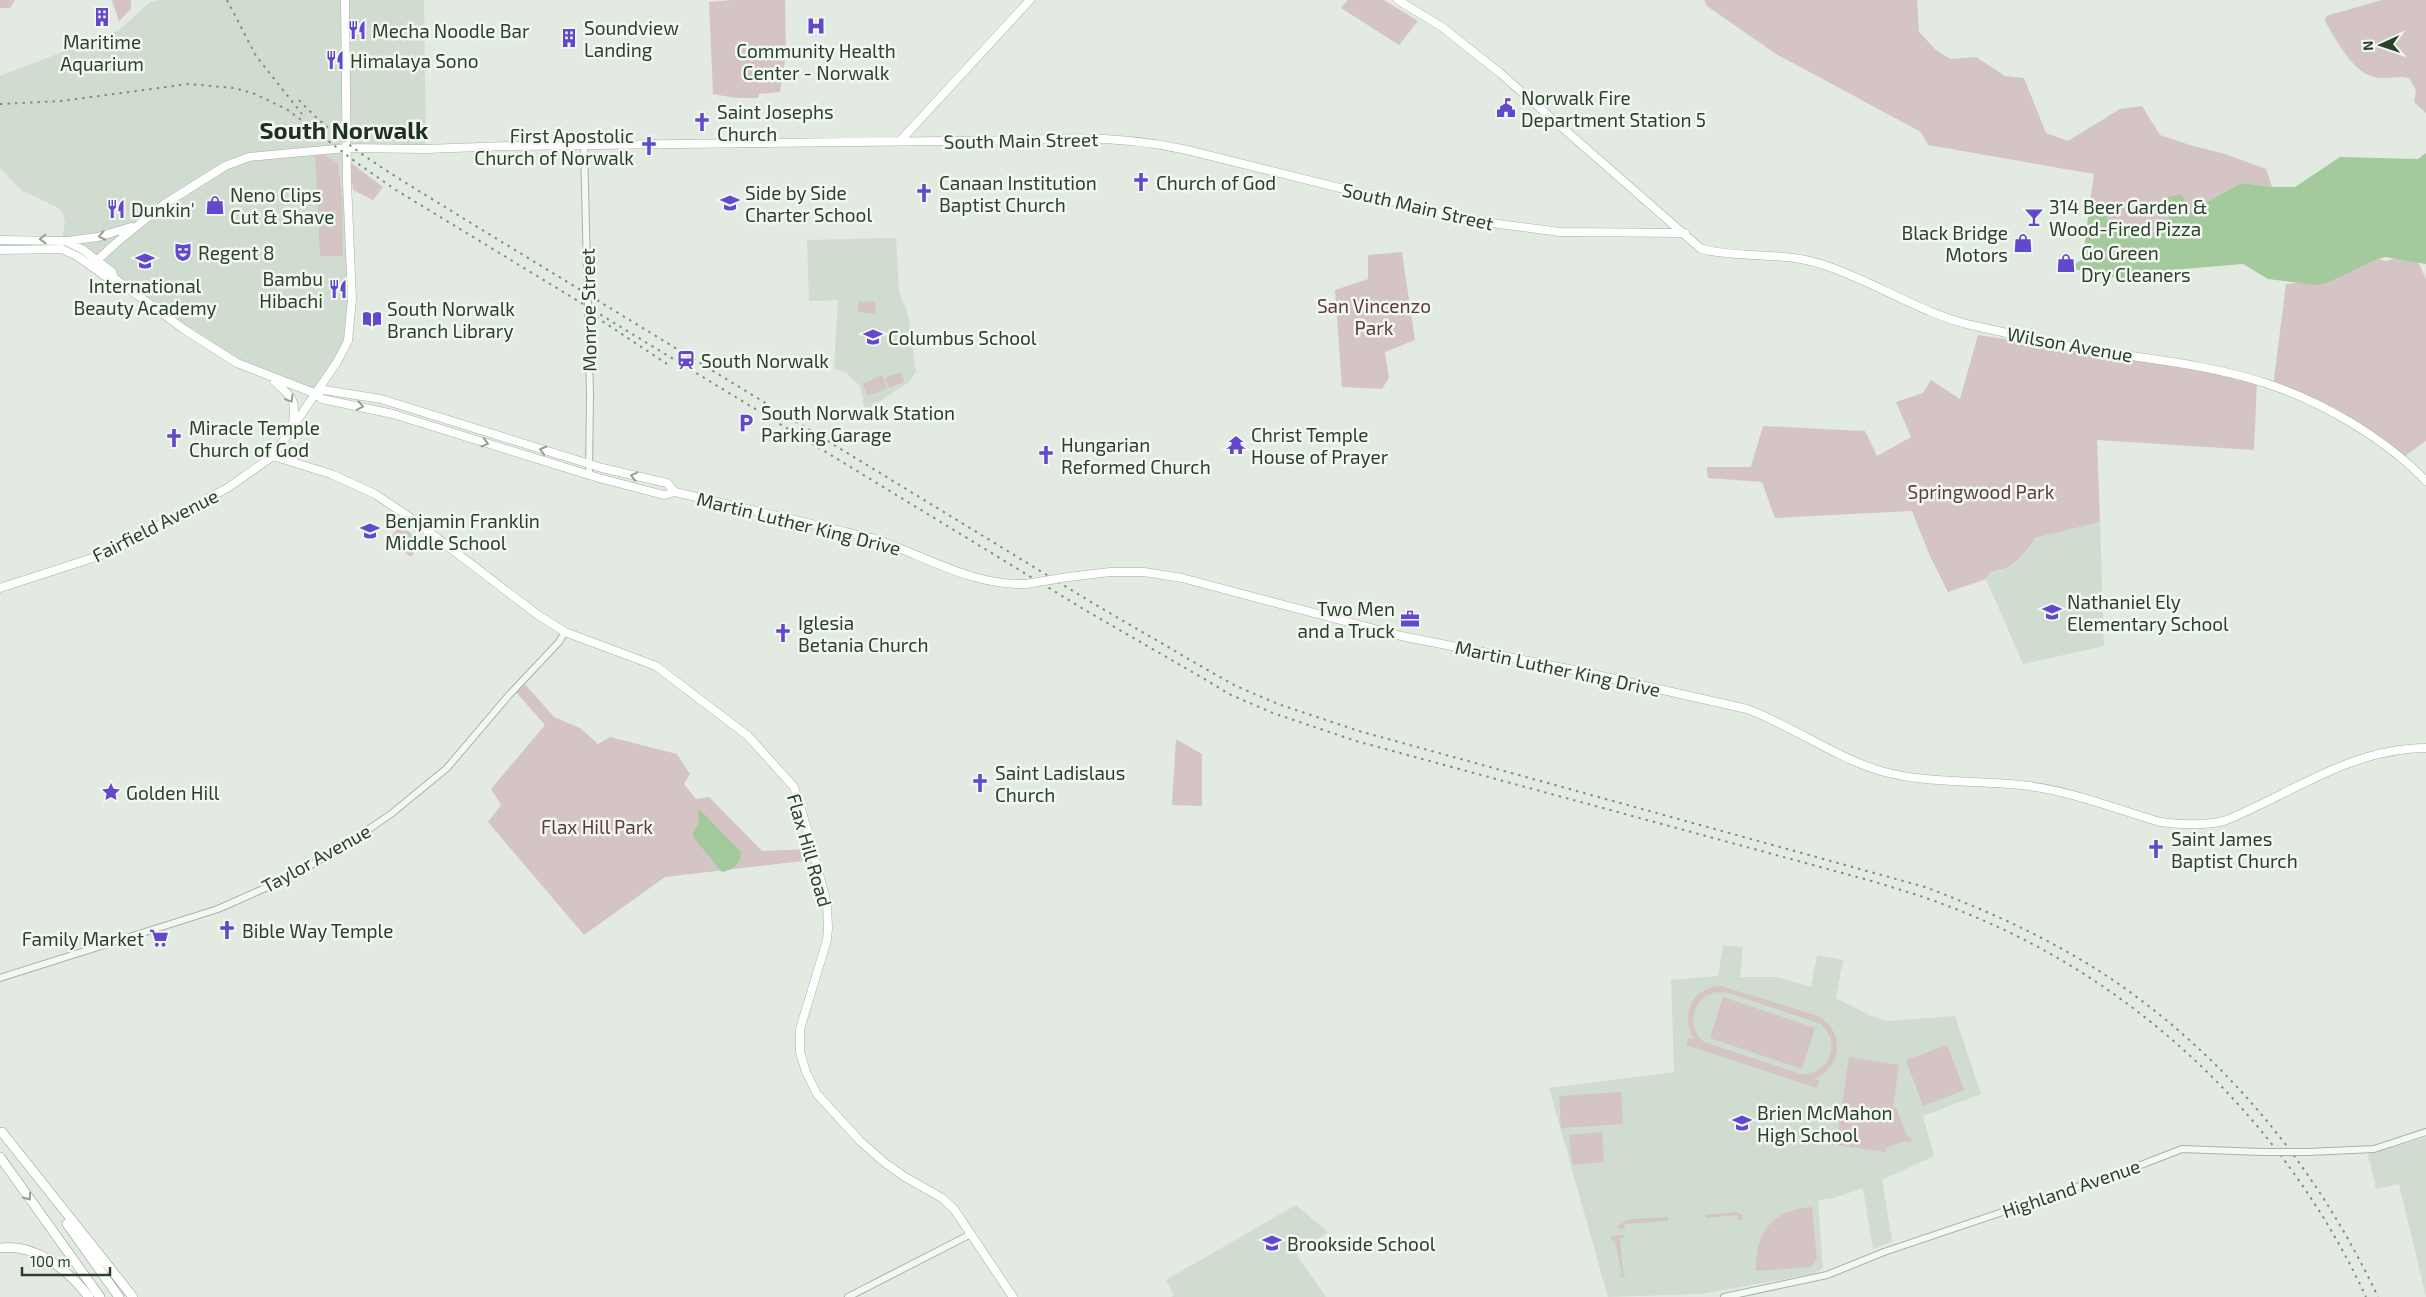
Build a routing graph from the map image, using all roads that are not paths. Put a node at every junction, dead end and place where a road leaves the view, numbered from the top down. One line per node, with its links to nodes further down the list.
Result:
1 (345, 0): 6 (main road)
2 (1030, 0): 4 (main road)
3 (1398, 0): 8 (main road)
4 (900, 141): 5 (main road, South Main Street); 8 (main road, South Main Street)
5 (584, 146): 6 (main road, South Main Street); 17 (street, Monroe Street)
6 (347, 148): 7 (main road, South Main Street); 14 (main road)
7 (138, 225): 10 (main road, one-way to 10); 12 (main road, South Main Street)
8 (1685, 233): 19 (main road, Wilson Avenue)
9 (0, 240): 10 (main road, one-way to 9)
10 (65, 241): 12 (main road)
11 (0, 250): 12 (main road, Martin Luther King Drive)
12 (94, 263): 13 (main road, Martin Luther King Drive)
13 (271, 378): 14 (main road, Martin Luther King Drive); 15 (main road, one-way to 15)
14 (314, 393): 15 (main road); 17 (main road, Martin Luther King Drive, one-way to 14); 18 (main road, Martin Luther King Drive, one-way to 18)
15 (292, 427): 16 (main road)
16 (273, 456): 21 (main road, Fairfield Avenue); 22 (main road, Flax Hill Road)
17 (590, 464): 18 (street, Monroe Street); 20 (main road, Martin Luther King Drive, one-way to 17)
18 (589, 475): 20 (main road, Martin Luther King Drive)
19 (2426, 481)
20 (675, 492): 23 (main road, Martin Luther King Drive, bridge)
21 (0, 588)
22 (565, 632): 24 (street, Taylor Avenue); 28 (main road, Flax Hill Road)
23 (2426, 748)
24 (0, 978)
25 (1, 1131): 32 (highway); 33 (highway)
26 (2426, 1132): 36 (street, Highland Avenue, bridge)
27 (0, 1157): 31 (highway, one-way to 31)
28 (971, 1234): 34 (street); 35 (main road, Flax Hill Road)
29 (0, 1248): 30 (highway)
30 (89, 1297)
31 (100, 1297)
32 (119, 1297)
33 (133, 1297)
34 (848, 1297)
35 (1013, 1297)
36 (1724, 1297)

